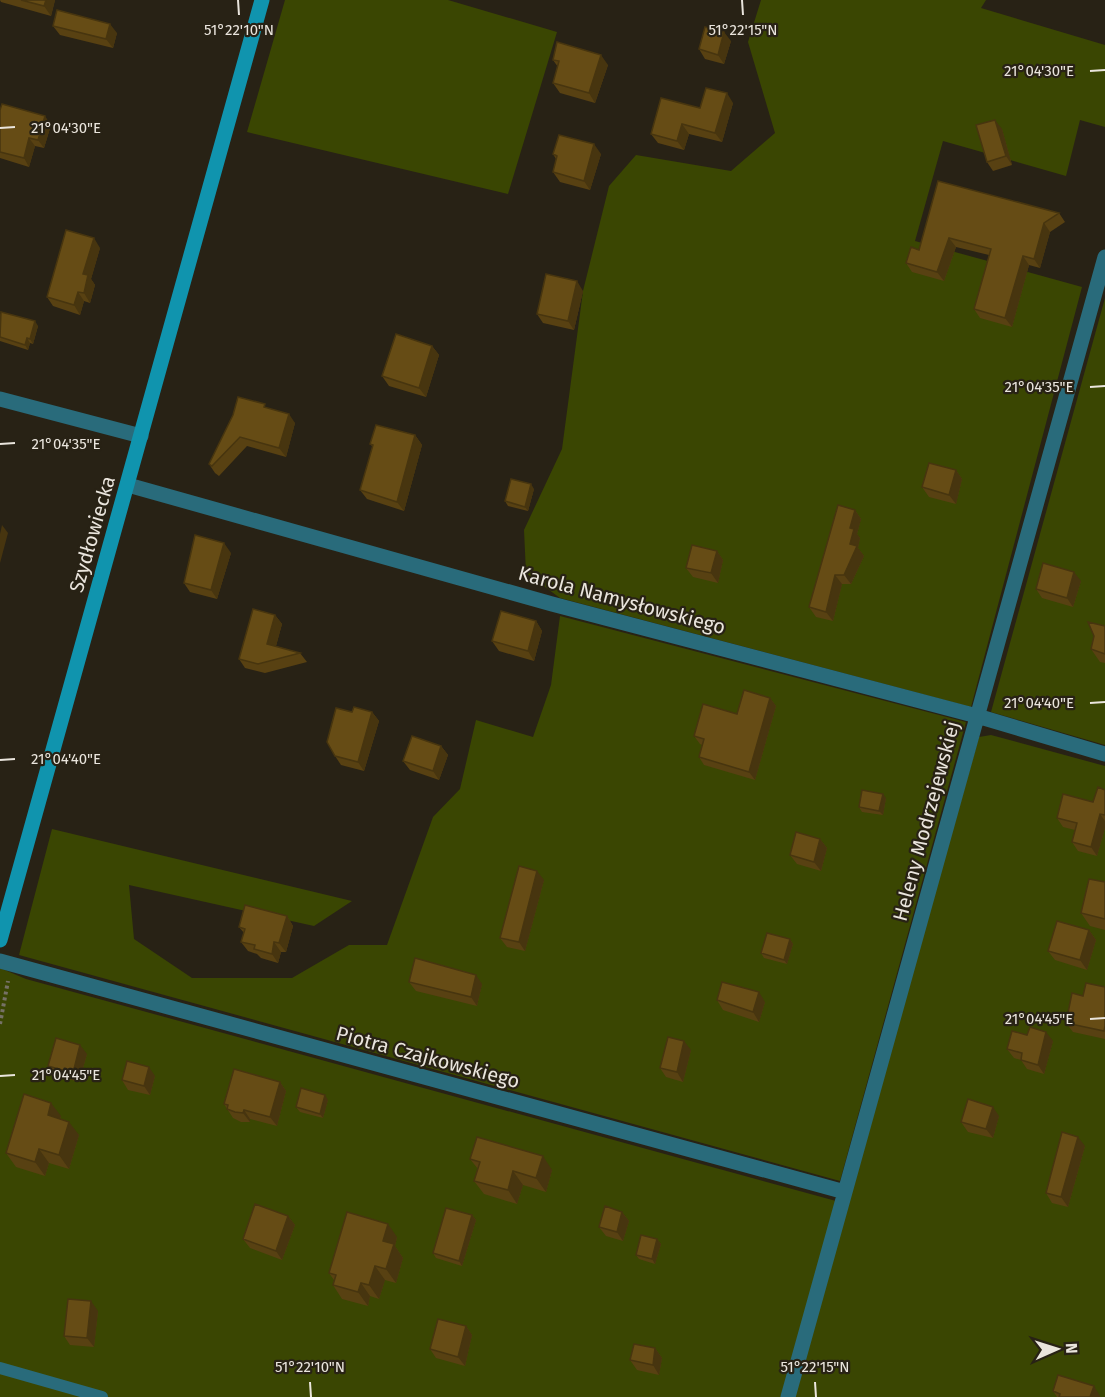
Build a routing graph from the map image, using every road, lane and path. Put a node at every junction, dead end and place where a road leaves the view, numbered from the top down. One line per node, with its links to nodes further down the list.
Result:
1 (262, 0): 4 (street, Szydłowiecka)
2 (1105, 257): 6 (street, Heleny Modrzejewskiej)
3 (0, 399): 4 (street)
4 (141, 436): 5 (street, Szydłowiecka)
5 (128, 485): 6 (street, Karola Namysłowskiego); 8 (street, Szydłowiecka)
6 (977, 716): 7 (street, Karola Namysłowskiego); 10 (street, Heleny Modrzejewskiej)
7 (1105, 754)
8 (0, 940)
9 (0, 961): 10 (street, Piotra Czajkowskiego)
10 (845, 1192): 13 (street, Heleny Modrzejewskiej)
11 (0, 1368): 12 (lane)
12 (102, 1397)
13 (788, 1397)

